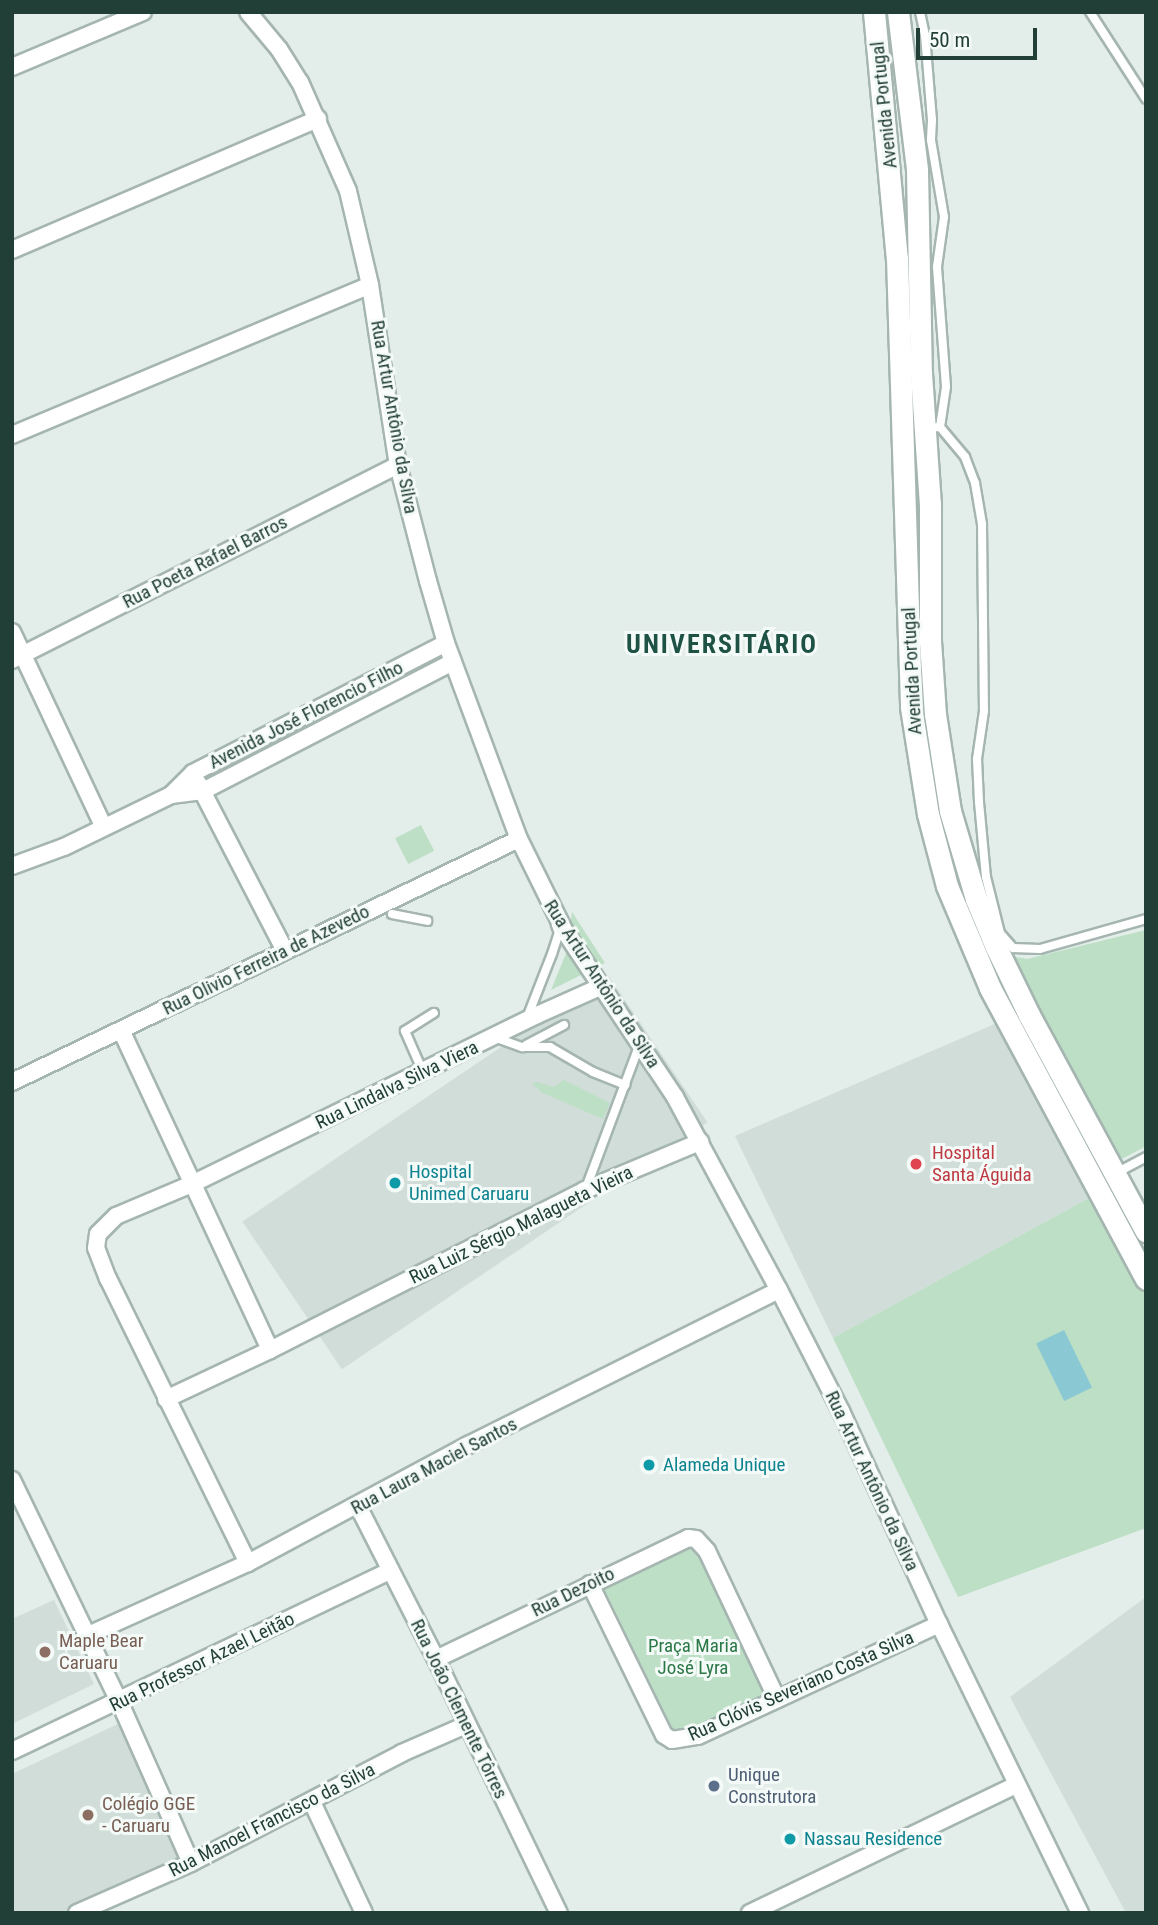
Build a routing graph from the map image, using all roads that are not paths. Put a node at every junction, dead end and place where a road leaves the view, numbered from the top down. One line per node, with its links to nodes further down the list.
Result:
1 (144, 12): 7 (street)
2 (248, 12): 9 (street, Rua Artur Antônio da Silva)
3 (874, 12): 25 (street, Avenida Portugal)
4 (898, 12): 12 (street, Avenida Portugal)
5 (920, 12): 12 (lane)
6 (1090, 12): 8 (lane)
7 (12, 67)
8 (1146, 99)
9 (318, 119): 10 (street); 11 (street, Rua Artur Antônio da Silva)
10 (12, 250)
11 (370, 285): 13 (street); 14 (street, Rua Artur Antônio da Silva)
12 (932, 428): 24 (street, Avenida Portugal); 29 (lane)
13 (12, 435)
14 (398, 465): 16 (street, Rua Artur Antônio da Silva); 17 (street, Rua Poeta Rafael Barros)
15 (12, 632): 17 (street)
16 (446, 643): 18 (street, Rua Artur Antônio da Silva); 19 (street, Avenida José Florencio Filho)
17 (17, 657): 22 (street)
18 (453, 662): 20 (street, Avenida José Florencio Filho); 23 (street, Rua Artur Antônio da Silva)
19 (193, 773): 20 (street); 21 (street, Avenida José Florencio Filho)
20 (203, 791): 21 (street, Avenida José Florencio Filho); 31 (street)
21 (171, 794): 22 (street, Avenida José Florencio Filho)
22 (103, 825): 26 (street, Avenida José Florencio Filho)
23 (519, 839): 27 (street, Rua Artur Antônio da Silva); 31 (street, Rua Olivio Ferreira de Azevedo)
24 (958, 843): 25 (street); 45 (street, Avenida Portugal)
25 (936, 848): 49 (street, Avenida Portugal)
26 (12, 866)
27 (550, 906): 32 (street, Rua Artur Antônio da Silva); 34 (lane)
28 (392, 914): 30 (lane)
29 (1146, 919)
30 (427, 921)
31 (284, 949): 36 (street, Rua Olivio Ferreira de Azevedo)
32 (602, 986): 34 (street, Rua Lindalva Silva Viera); 38 (street, Rua Artur Antônio da Silva)
33 (434, 1013): 40 (lane)
34 (526, 1020): 37 (street, Rua Lindalva Silva Viera)
35 (564, 1025): 39 (lane)
36 (121, 1030): 41 (street, Rua Olivio Ferreira de Azevedo); 46 (street)
37 (494, 1037): 39 (lane); 40 (street, Rua Lindalva Silva Viera)
38 (640, 1044): 42 (lane); 43 (street, Rua Artur Antônio da Silva)
39 (522, 1047): 42 (lane)
40 (423, 1072): 46 (street, Rua Lindalva Silva Viera)
41 (12, 1082)
42 (625, 1085): 47 (lane)
43 (700, 1142): 47 (street, Rua Luiz Sérgio Malagueta Vieira); 50 (street, Rua Artur Antônio da Silva)
44 (1146, 1157): 45 (lane)
45 (1115, 1174): 48 (street, Avenida Portugal)
46 (192, 1184): 51 (street); 52 (street, Rua Lindalva Silva Viera)
47 (586, 1190): 51 (street, Rua Luiz Sérgio Malagueta Vieira)
48 (1146, 1231)
49 (1146, 1279)
50 (779, 1290): 54 (street, Rua Laura Maciel Santos); 58 (street, Rua Artur Antônio da Silva)
51 (270, 1350): 52 (street, Rua Luiz Sérgio Malagueta Vieira)
52 (166, 1399): 55 (street, Rua Lindalva Silva Viera)
53 (12, 1480): 59 (street)
54 (358, 1506): 55 (street, Rua Laura Maciel Santos); 56 (street, Rua João Clemente Tôrres)
55 (248, 1563): 59 (street, Rua Laura Maciel Santos)
56 (390, 1571): 60 (street, Rua João Clemente Tôrres); 62 (street, Rua Professor Azael Leitão)
57 (590, 1584): 60 (street, Rua Dezoito); 61 (street, Rua Clóvis Severiano Costa Silva); 61 (street, Rua Dezoito)
58 (939, 1624): 61 (street, Rua Clóvis Severiano Costa Silva); 65 (street, Rua Artur Antônio da Silva)
59 (86, 1636): 62 (street)
60 (436, 1659): 63 (street, Rua João Clemente Tôrres)
61 (777, 1699)
62 (120, 1703): 64 (street, Rua Professor Azael Leitão); 67 (street)
63 (466, 1724): 66 (street, Rua Manoel Francisco da Silva); 70 (street, Rua João Clemente Tôrres)
64 (12, 1751)
65 (1016, 1785): 71 (street); 72 (street, Rua Artur Antônio da Silva)
66 (312, 1802): 67 (street, Rua Manoel Francisco da Silva); 69 (street)
67 (191, 1863): 68 (street, Rua Manoel Francisco da Silva)
68 (77, 1913)
69 (364, 1913)
70 (559, 1913)
71 (750, 1913)
72 (1080, 1913)

